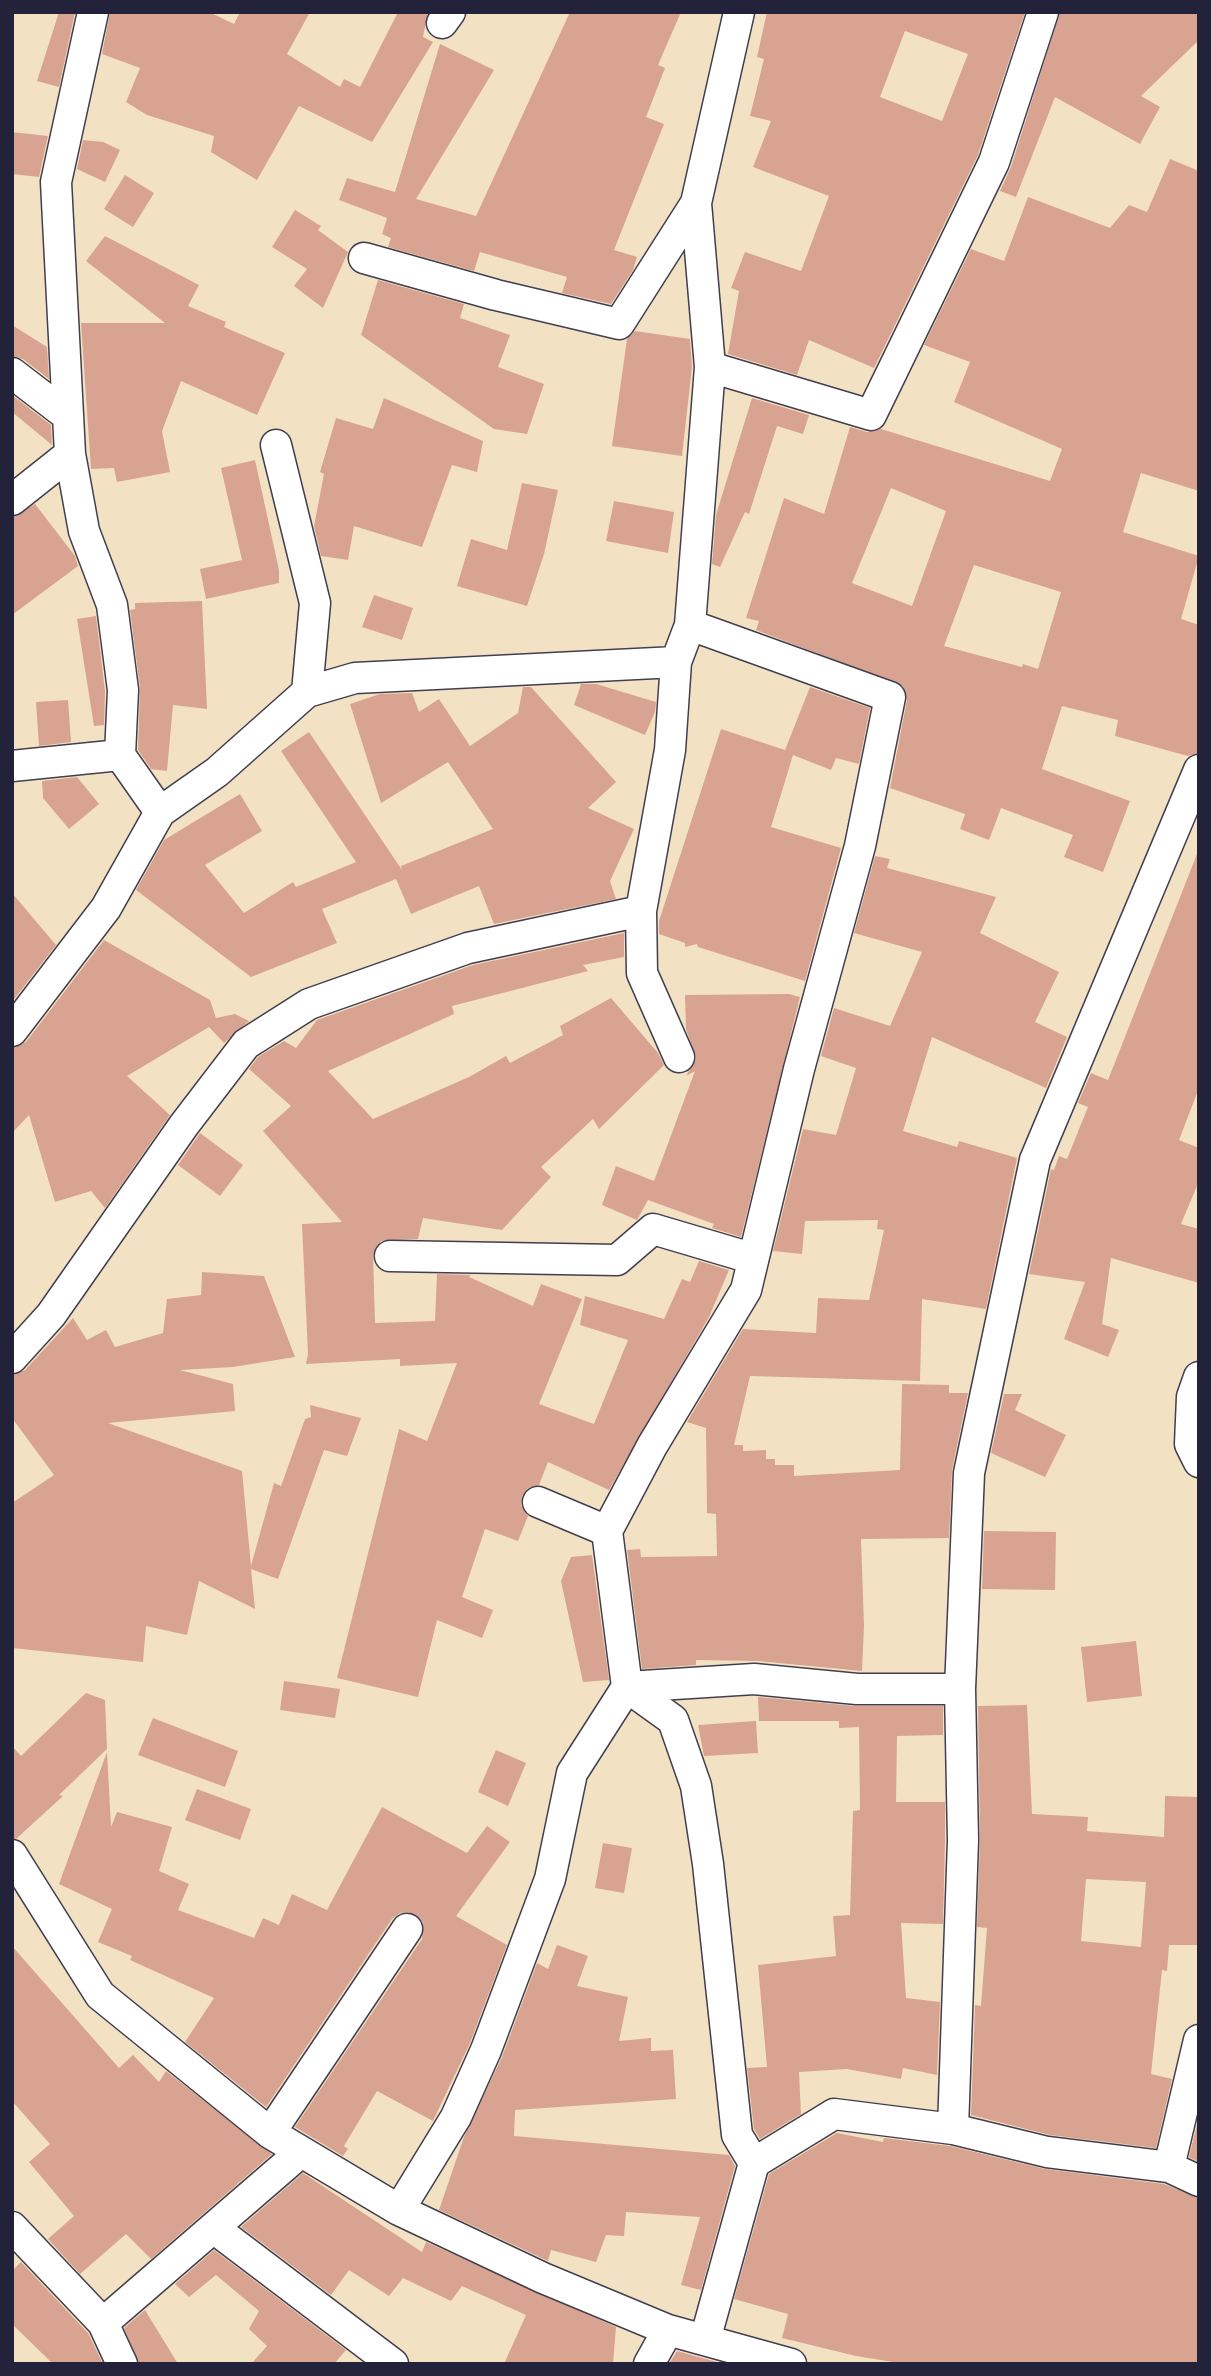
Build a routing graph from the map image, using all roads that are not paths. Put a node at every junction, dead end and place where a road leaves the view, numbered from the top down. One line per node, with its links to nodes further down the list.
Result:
1 (93, 12): 8 (street)
2 (739, 12): 4 (street)
3 (1043, 12): 6 (street)
4 (696, 203): 5 (street); 6 (street)
5 (364, 258)
6 (710, 367): 12 (street)
7 (12, 373): 8 (street)
8 (68, 416): 10 (street)
9 (276, 445): 14 (street)
10 (70, 454): 11 (street); 15 (street)
11 (12, 500)
12 (690, 625): 13 (street); 23 (street)
13 (676, 662): 14 (street); 19 (street)
14 (307, 692): 18 (street)
15 (120, 755): 16 (street); 18 (street)
16 (12, 766)
17 (1199, 770): 30 (street)
18 (160, 812): 20 (street)
19 (641, 911): 21 (street); 24 (street)
20 (12, 1031)
21 (679, 1057)
22 (390, 1256): 23 (street)
23 (751, 1258): 28 (street)
24 (12, 1358)
25 (1199, 1377): 26 (street)
26 (1199, 1462)
27 (538, 1502): 28 (street)
28 (607, 1531): 29 (street)
29 (627, 1687): 30 (street); 37 (street); 40 (street)
30 (960, 1689): 34 (street)
31 (12, 1855): 35 (street)
32 (407, 1929): 35 (street)
33 (1199, 2040): 38 (street)
34 (953, 2129): 37 (street); 38 (street)
35 (270, 2133): 36 (street)
36 (301, 2152): 40 (street); 42 (street)
37 (754, 2163): 45 (street)
38 (1169, 2167): 39 (street)
39 (1199, 2181)
40 (399, 2210): 44 (street)
41 (12, 2228): 43 (street)
42 (215, 2229): 43 (street); 47 (street)
43 (103, 2323): 46 (street)
44 (668, 2330): 45 (street); 48 (street)
45 (705, 2340): 49 (street)
46 (122, 2364)
47 (393, 2364)
48 (649, 2364)
49 (791, 2364)

